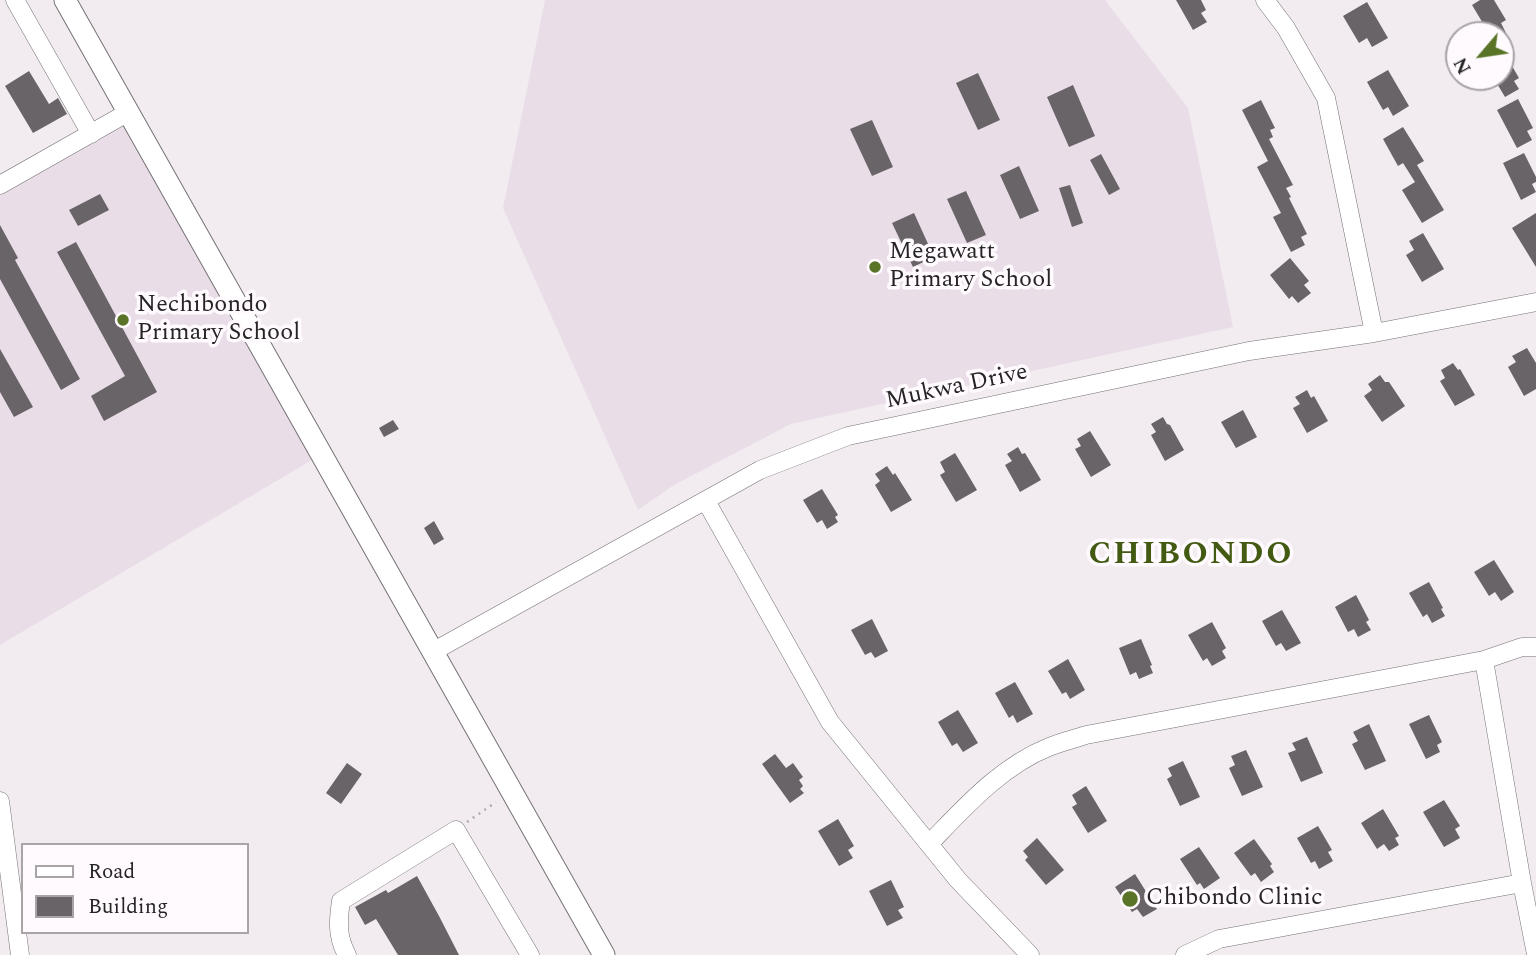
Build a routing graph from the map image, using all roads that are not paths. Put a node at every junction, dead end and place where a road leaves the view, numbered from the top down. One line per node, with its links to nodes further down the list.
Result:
1 (15, 0): 5 (street)
2 (65, 0): 4 (street)
3 (1265, 0): 8 (street)
4 (128, 113): 5 (street); 11 (street)
5 (91, 134): 6 (street)
6 (0, 185)
7 (1536, 302): 8 (street, Mukwa Drive)
8 (1374, 334): 9 (street, Mukwa Drive)
9 (706, 501): 11 (street, Mukwa Drive); 14 (street)
10 (1536, 647): 12 (street)
11 (434, 651): 20 (street)
12 (1484, 660): 14 (street); 15 (street)
13 (0, 801): 17 (street)
14 (929, 844): 21 (street)
15 (1521, 883): 16 (street); 22 (street)
16 (1536, 954)
17 (20, 955)
18 (347, 955): 19 (street)
19 (530, 955)
20 (604, 955)
21 (1030, 955)
22 (1185, 955)

